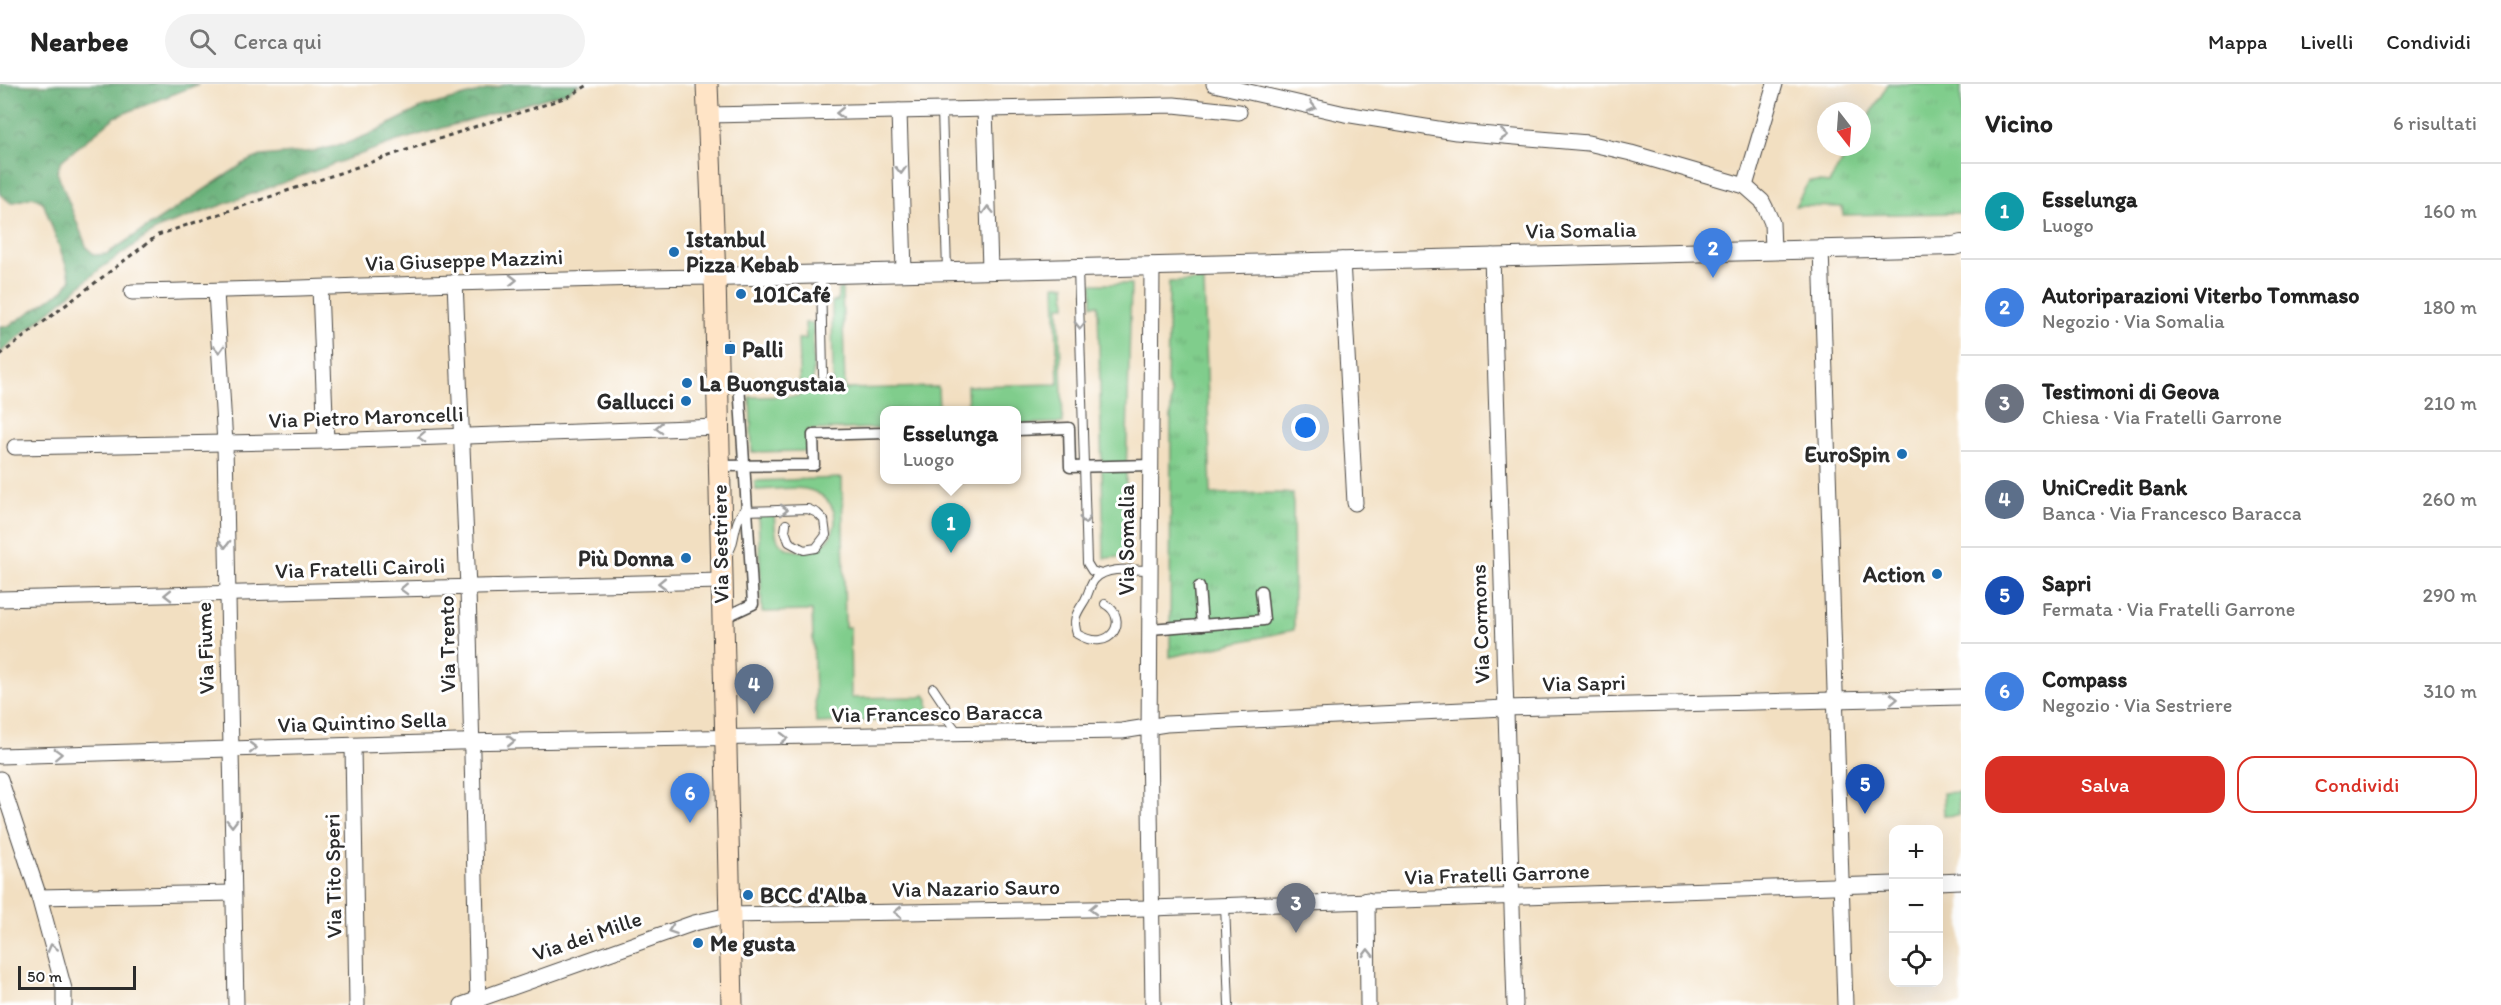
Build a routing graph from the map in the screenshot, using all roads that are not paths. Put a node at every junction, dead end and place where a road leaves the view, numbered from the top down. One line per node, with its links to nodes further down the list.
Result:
1 (707, 84): 8 (main road, Via Sestriere)
2 (1214, 84): 9 (street, one-way to 9)
3 (1775, 84): 9 (street)
4 (985, 109): 5 (street); 7 (street); 17 (street, one-way to 4)
5 (942, 110): 6 (street); 18 (lane)
6 (898, 111): 8 (street, one-way to 8); 19 (street, one-way to 19)
7 (1239, 112)
8 (708, 115): 21 (main road, Via Sestriere)
9 (1745, 186): 12 (street)
10 (1961, 244): 11 (street, Via Somalia)
11 (1821, 248): 12 (street, Via Somalia); 56 (street)
12 (1773, 250): 13 (street, Via Somalia)
13 (1492, 256): 14 (street, Via Somalia); 57 (street, Via Cormons)
14 (1342, 260): 15 (street, Via Somalia); 39 (street)
15 (1152, 265): 16 (street); 35 (street, Via Somalia)
16 (1078, 267): 17 (street); 38 (lane, one-way to 38)
17 (990, 269): 18 (street)
18 (947, 270): 19 (street)
19 (904, 271): 20 (street)
20 (821, 273): 21 (street); 27 (lane)
21 (715, 276): 22 (street, Via Giuseppe Mazzini, one-way to 21); 26 (main road, Via Sestriere)
22 (455, 282): 23 (street, Via Giuseppe Mazzini); 31 (street, Via Trento)
23 (320, 288): 24 (street, Via Giuseppe Mazzini); 32 (street)
24 (216, 291): 25 (street, Via Giuseppe Mazzini); 33 (street, Via Fiume, one-way to 33)
25 (132, 292)
26 (716, 367): 28 (main road, Via Sestriere); 37 (street)
27 (823, 375)
28 (718, 427): 31 (street, Via Pietro Maroncelli, one-way to 31); 36 (main road, Via Sestriere)
29 (1021, 430): 38 (street)
30 (880, 433): 37 (street)
31 (462, 436): 32 (street, Via Pietro Maroncelli, one-way to 32); 46 (street, Via Trento)
32 (326, 441): 33 (street, Via Pietro Maroncelli)
33 (225, 444): 34 (street, Via Pietro Maroncelli); 48 (street, Via Fiume, one-way to 48)
34 (15, 447)
35 (1150, 465): 38 (street); 42 (street, Via Somalia)
36 (718, 466): 37 (street); 43 (main road, Via Sestriere)
37 (744, 466): 40 (street)
38 (1083, 466): 44 (lane, one-way to 44)
39 (1354, 502)
40 (747, 511): 41 (lane, one-way to 41); 43 (lane); 51 (street)
41 (786, 525)
42 (1150, 570): 44 (lane); 53 (street, Via Somalia)
43 (721, 573): 46 (street, Via Fratelli Cairoli, one-way to 46); 51 (main road, Via Sestriere)
44 (1101, 574): 50 (lane)
45 (1199, 587): 52 (street)
46 (468, 588): 48 (street, Via Fratelli Cairoli, one-way to 48); 61 (street, Via Trento)
47 (1261, 591): 52 (street)
48 (226, 594): 49 (street, Via Fratelli Cairoli, one-way to 49); 63 (street, Via Fiume)
49 (0, 599)
50 (1105, 604)
51 (722, 618): 60 (main road, Via Sestriere)
52 (1202, 625): 53 (street)
53 (1149, 629): 58 (street, Via Somalia)
54 (933, 688): 59 (lane)
55 (1961, 697): 56 (street, Via Sapri, one-way to 55)
56 (1835, 700): 57 (street, Via Sapri); 69 (street)
57 (1505, 708): 58 (street, Via Cormons); 72 (street)
58 (1149, 728): 59 (street, Via Francesco Baracca); 75 (street, Via Somalia)
59 (960, 735): 60 (street, Via Francesco Baracca, one-way to 59)
60 (725, 739): 61 (street, Via Quintino Sella, one-way to 60); 76 (main road, Via Sestriere)
61 (471, 741): 62 (street, Via Quintino Sella); 77 (street, Via Trento)
62 (353, 746): 63 (street, Via Quintino Sella, one-way to 62); 80 (street, Via Tito Speri)
63 (230, 749): 64 (street, Via Quintino Sella, one-way to 63); 70 (street, Via Fiume, one-way to 70)
64 (0, 756)
65 (0, 779): 71 (street)
66 (1961, 881): 67 (street)
67 (1943, 882)
68 (1889, 884): 69 (street, Via Fratelli Garrone)
69 (1843, 887): 72 (street, Via Fratelli Garrone); 87 (street)
70 (233, 893): 71 (street); 79 (street, Via Fiume)
71 (39, 897): 78 (street, one-way to 71)
72 (1513, 897): 73 (street, Via Fratelli Garrone); 86 (street)
73 (1367, 900): 74 (street, Via Fratelli Garrone); 85 (street, one-way to 73)
74 (1225, 905): 75 (street, Via Fratelli Garrone); 84 (lane)
75 (1151, 908): 76 (street, Via Nazario Sauro, one-way to 76); 83 (street, Via Somalia)
76 (729, 915): 77 (street, Via dei Mille, one-way to 77); 82 (main road, Via Sestriere)
77 (478, 1002): 81 (street, Via dei Mille)
78 (64, 1005)
79 (236, 1005)
80 (357, 1005)
81 (462, 1005)
82 (732, 1005)
83 (1153, 1005)
84 (1229, 1005)
85 (1368, 1005)
86 (1515, 1005)
87 (1845, 1005)

